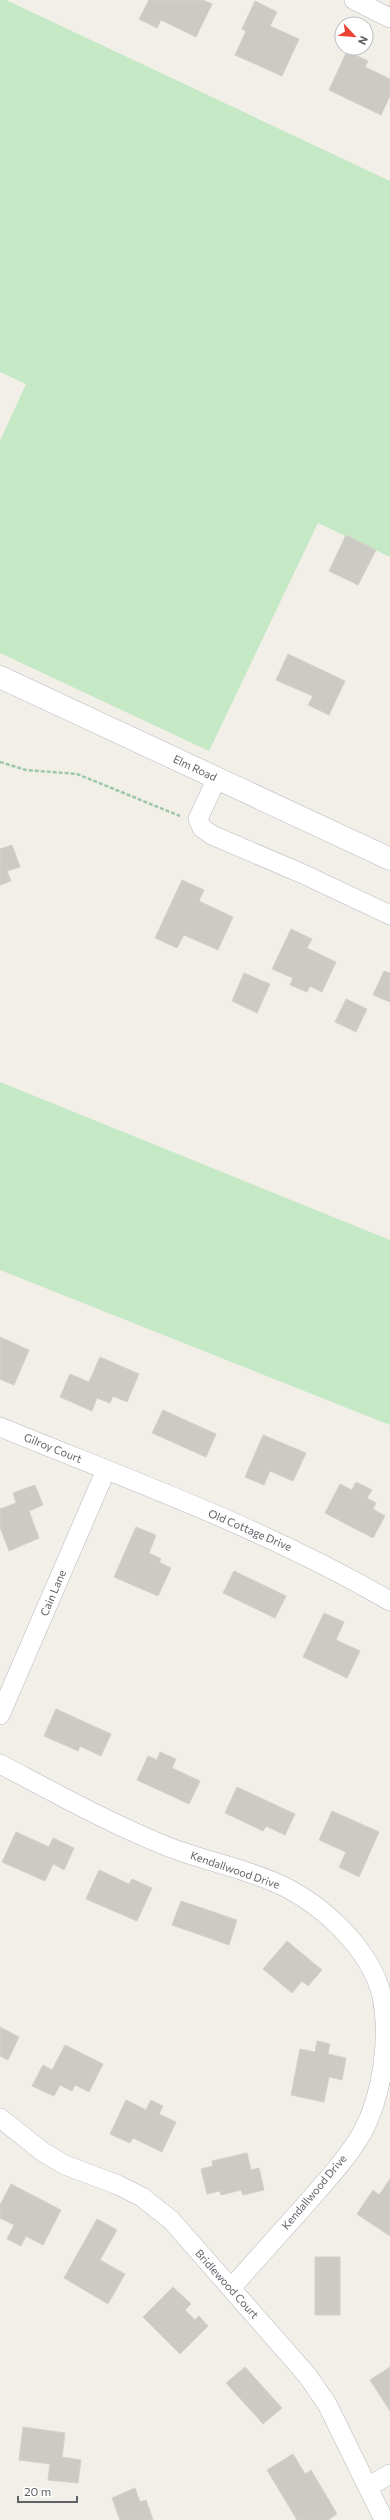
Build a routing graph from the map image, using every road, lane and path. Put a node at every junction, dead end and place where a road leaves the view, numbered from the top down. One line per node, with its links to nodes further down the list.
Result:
1 (354, 0): 2 (street)
2 (390, 18)
3 (0, 677): 5 (street, Elm Road)
4 (0, 762): 6 (path)
5 (216, 778): 6 (street); 7 (street, Elm Road)
6 (200, 825): 8 (street)
7 (390, 859)
8 (390, 915)
9 (0, 1427): 10 (street, Gilroy Court)
10 (106, 1470): 11 (street, Old Cottage Drive); 12 (street, Cain Lane)
11 (390, 1601)
12 (0, 1715)
13 (0, 1764): 14 (street, Kendallwood Drive)
14 (386, 1994): 16 (street, Kendallwood Drive)
15 (0, 2118): 16 (street, Bridlewood Court)
16 (232, 2287): 18 (street, Bridlewood Court)
17 (390, 2474): 18 (street)
18 (368, 2487): 19 (street, Bridlewood Court)
19 (384, 2520)

